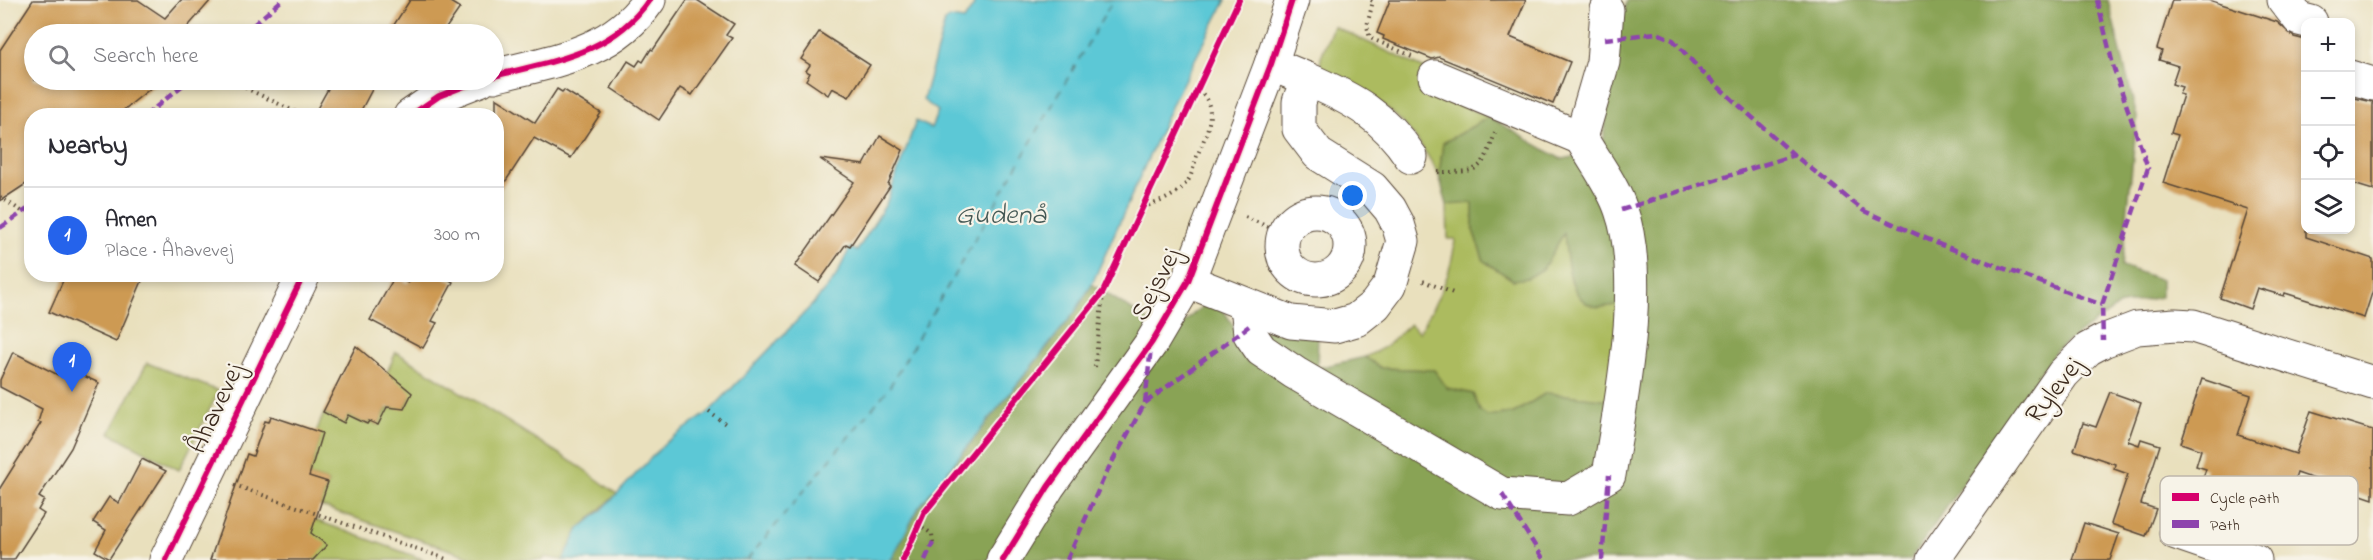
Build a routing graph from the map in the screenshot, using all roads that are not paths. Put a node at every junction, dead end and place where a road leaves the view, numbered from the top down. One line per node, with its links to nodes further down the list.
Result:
1 (649, 0): 7 (street)
2 (1292, 0): 6 (street, Sejsvej)
3 (2284, 0): 5 (street)
4 (1607, 9): 14 (street)
5 (2301, 20)
6 (1271, 64): 9 (street); 18 (street, Sejsvej)
7 (504, 73)
8 (1435, 77): 14 (street)
9 (1307, 79): 15 (street); 16 (street)
10 (2355, 79): 11 (street)
11 (2373, 84)
12 (454, 90): 13 (street)
13 (422, 108)
14 (1581, 138): 20 (street)
15 (1338, 165): 17 (street); 20 (street)
16 (1424, 165)
17 (1325, 214): 17 (street)
18 (1188, 280): 20 (street); 24 (street, Sejsvej)
19 (300, 282): 23 (street, Åhavevej)
20 (1247, 305)
21 (2373, 383): 25 (street, Rylevej)
22 (2211, 545): 26 (street)
23 (166, 560)
24 (1003, 560)
25 (1934, 560)
26 (2254, 560)

